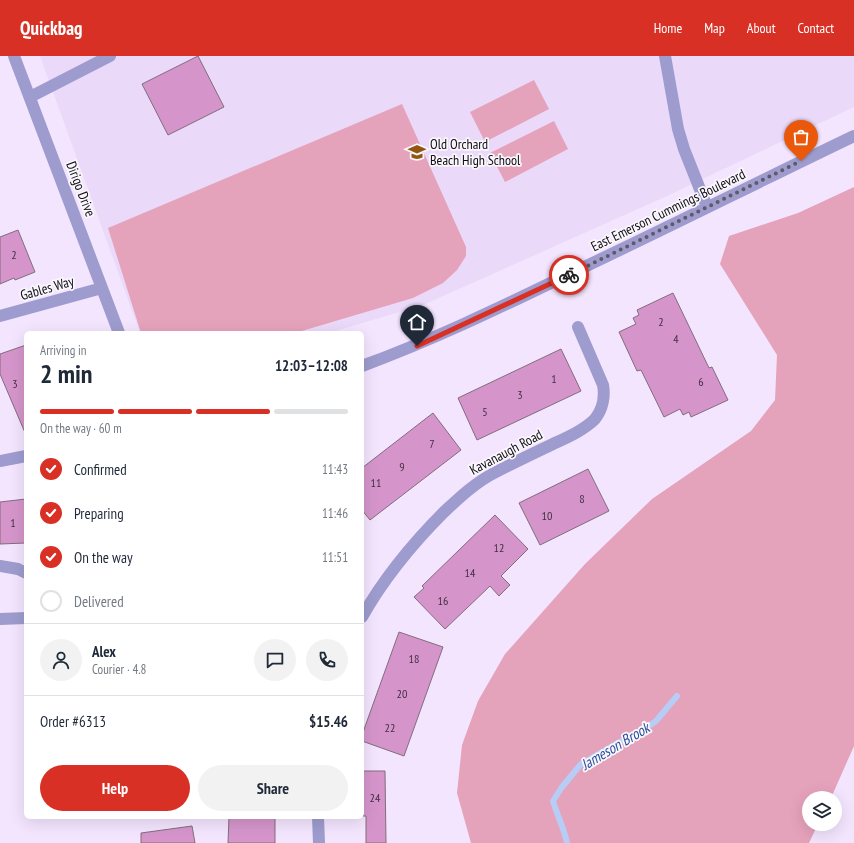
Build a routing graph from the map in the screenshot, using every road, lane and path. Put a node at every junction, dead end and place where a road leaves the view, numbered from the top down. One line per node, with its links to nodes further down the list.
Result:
1 (14, 56): 4 (street, Dirigo Drive)
2 (110, 56): 4 (street)
3 (665, 56): 6 (street)
4 (30, 97): 7 (street, Dirigo Drive)
5 (854, 136): 6 (street, East Emerson Cummings Boulevard)
6 (707, 206): 11 (street, East Emerson Cummings Boulevard)
7 (102, 288): 8 (street, Gables Way); 10 (street, Dirigo Drive)
8 (0, 316)
9 (578, 327): 16 (street, Kavanaugh Road)
10 (118, 331)
11 (364, 365)
12 (24, 456): 13 (street)
13 (0, 462)
14 (0, 566): 15 (street)
15 (24, 572)
16 (364, 614)
17 (24, 618): 18 (street)
18 (0, 619)
19 (318, 819): 20 (street)
20 (319, 843)

